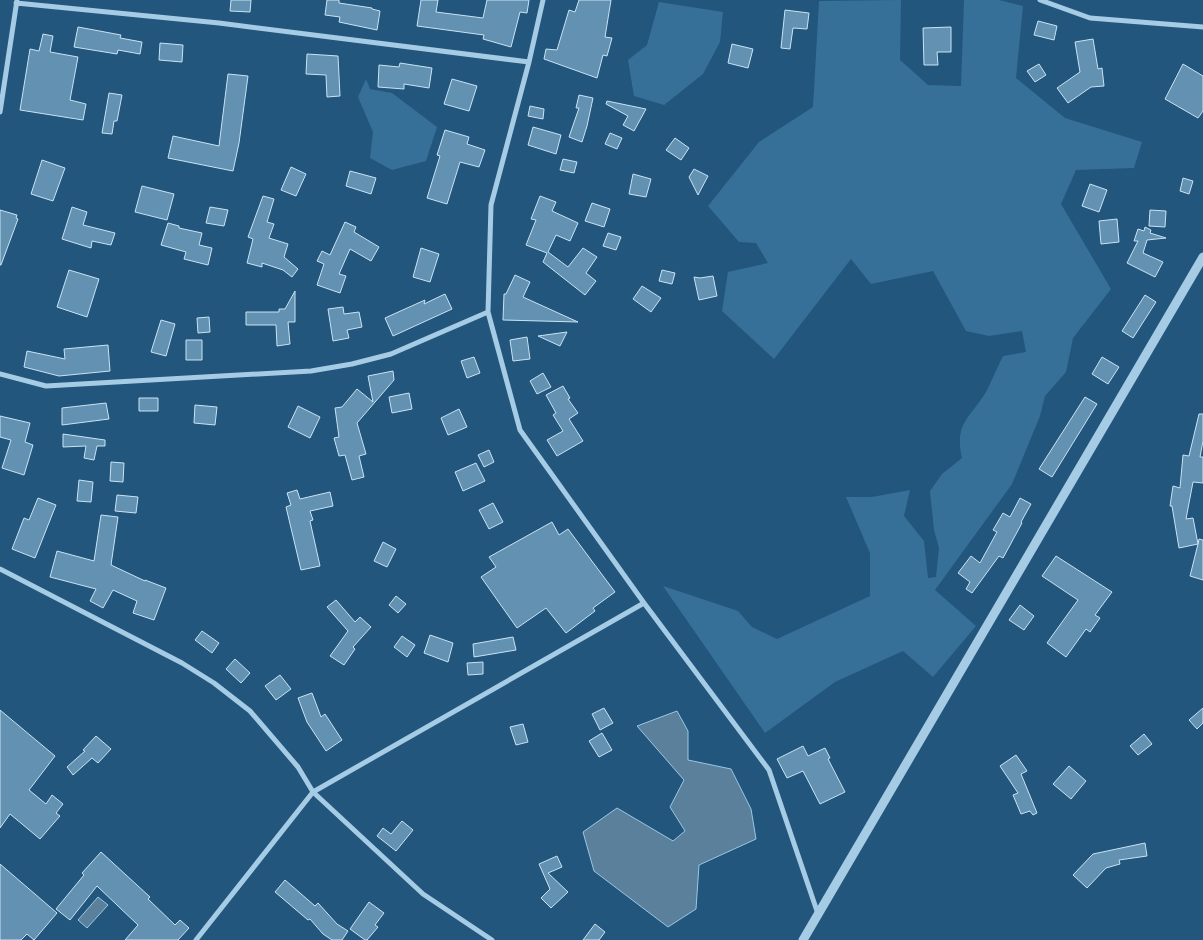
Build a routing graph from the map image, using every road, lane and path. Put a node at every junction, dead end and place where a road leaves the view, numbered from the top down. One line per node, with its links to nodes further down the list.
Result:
1 (543, 0): 5 (street)
2 (1040, 0): 4 (street)
3 (16, 2): 5 (street); 6 (street)
4 (1203, 27)
5 (529, 62): 8 (street)
6 (0, 112)
7 (1203, 258): 13 (street)
8 (488, 312): 9 (street); 11 (street)
9 (0, 374)
10 (0, 569): 12 (street)
11 (644, 603): 12 (street); 13 (street)
12 (313, 792): 14 (street); 15 (street)
13 (818, 914): 16 (street)
14 (196, 940)
15 (492, 940)
16 (803, 940)

